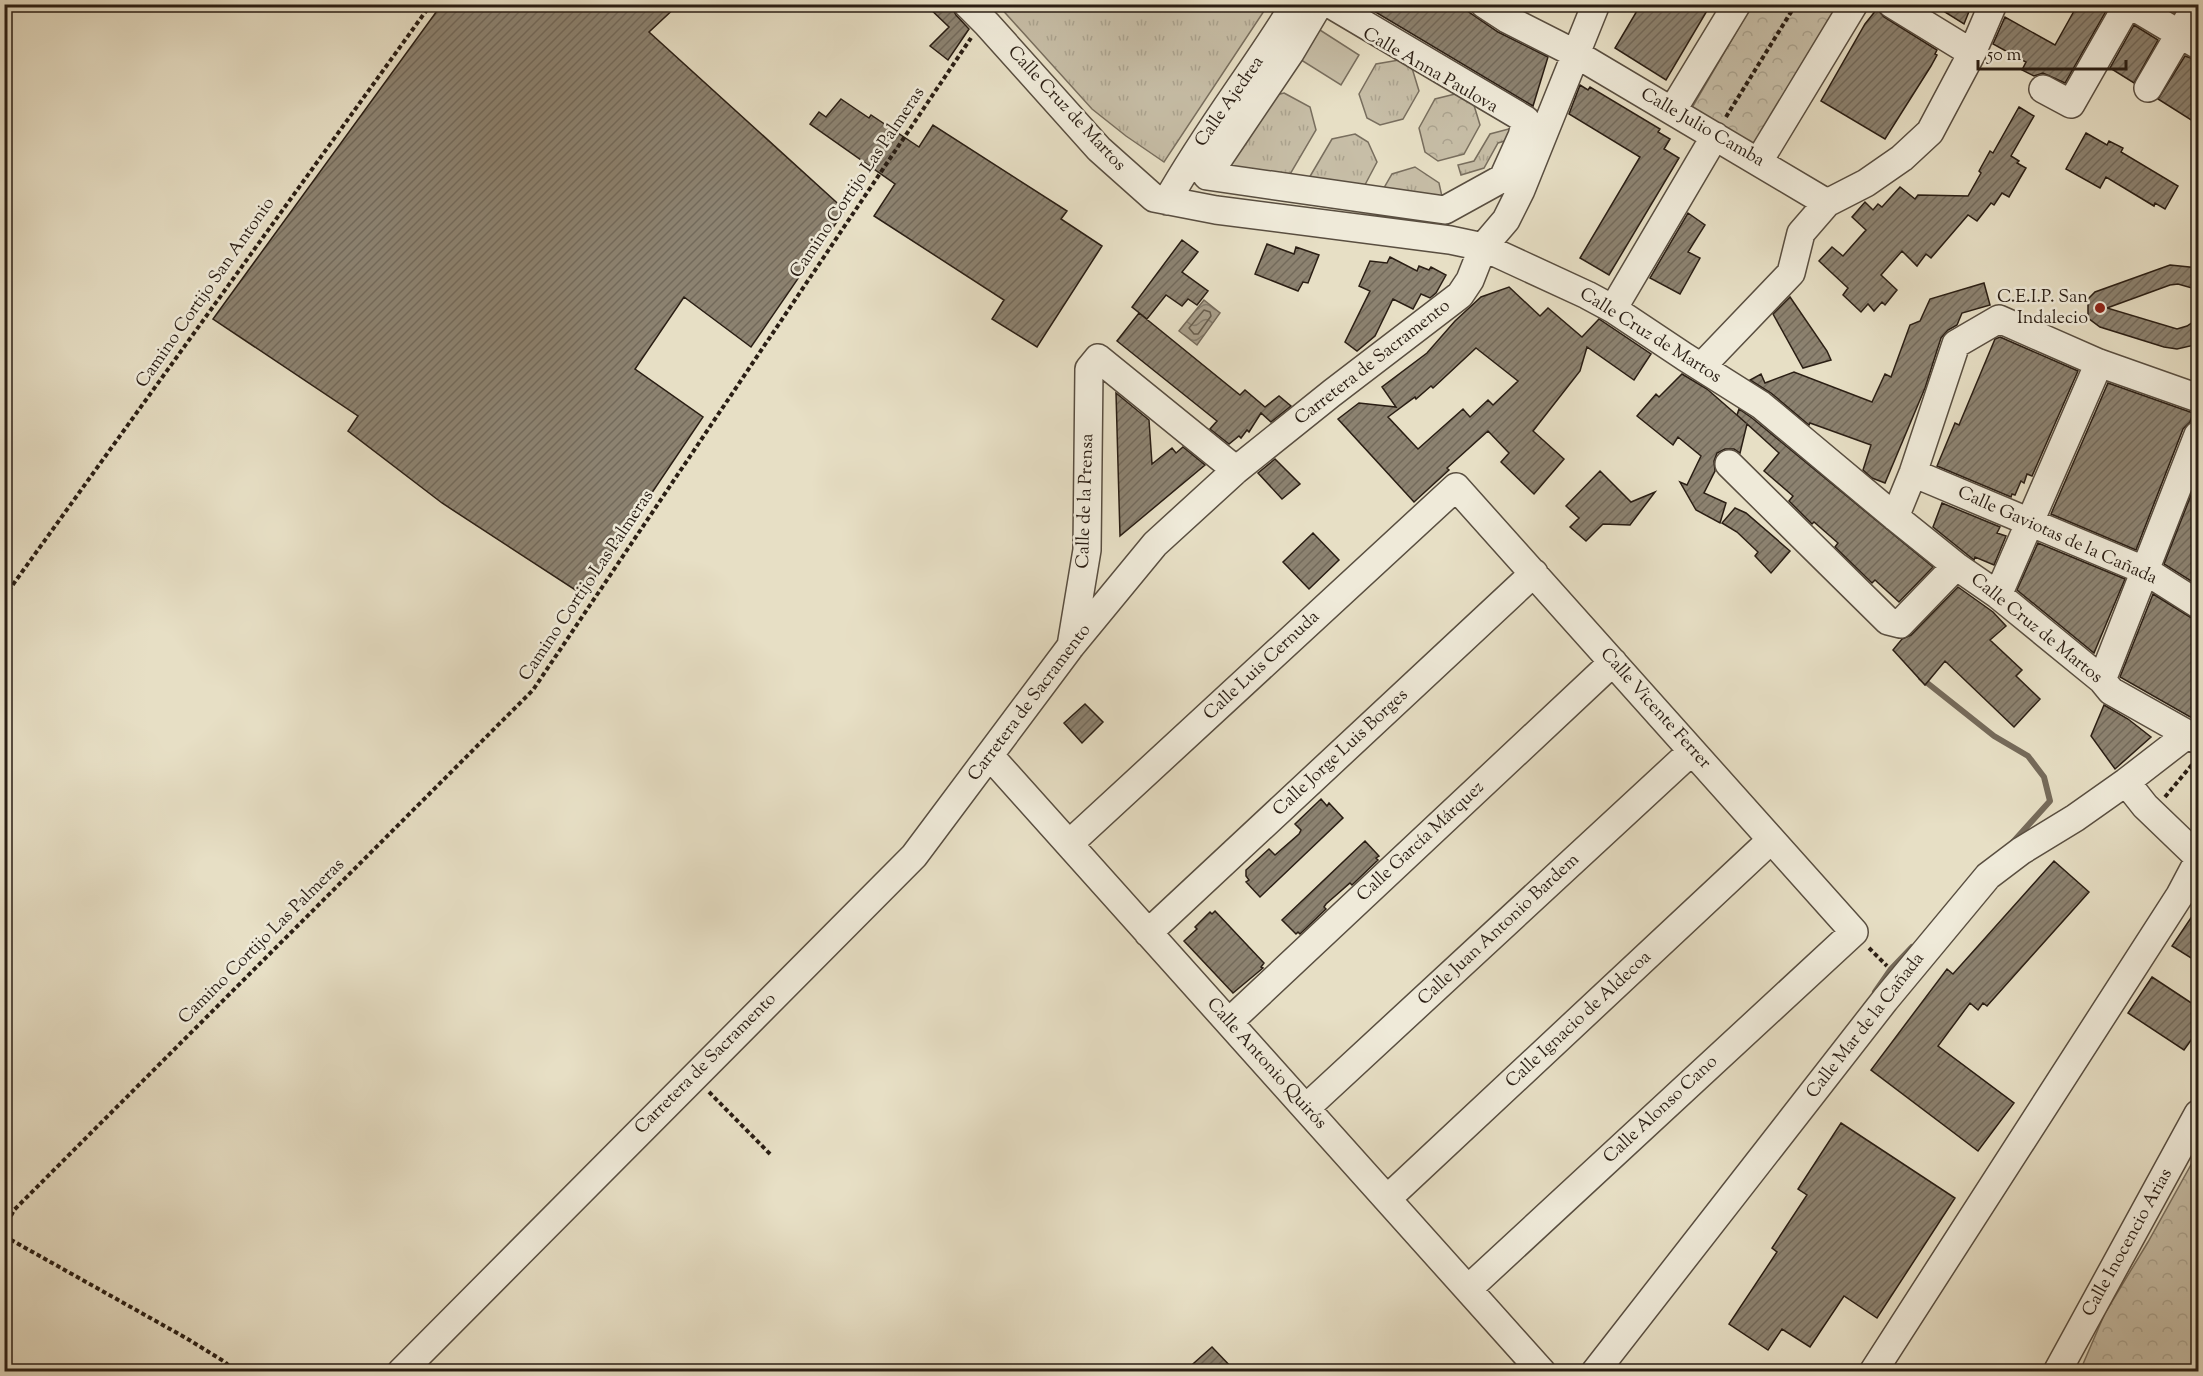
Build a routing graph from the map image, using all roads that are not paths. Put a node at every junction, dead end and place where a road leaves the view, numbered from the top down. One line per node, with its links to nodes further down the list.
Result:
1 (1484, 4): 11 (street, Calle Julio Camba)
2 (1596, 4): 14 (street, Carretera de Sacramento)
3 (1737, 4): 17 (street)
4 (1854, 4): 20 (street)
5 (1892, 4): 13 (street)
6 (1993, 4): 13 (street)
7 (2128, 4): 12 (street); 16 (street)
8 (2197, 4): 12 (street)
9 (1316, 5): 18 (street, Calle Anna Paulova); 18 (street); 21 (street, Calle Ajedrea)
10 (975, 12): 21 (street, Calle Cruz de Martos)
11 (1510, 12): 14 (street, Calle Julio Camba)
12 (2190, 39): 15 (street)
13 (1972, 53): 22 (street)
14 (1576, 54): 17 (street, Calle Julio Camba); 18 (street, Carretera de Sacramento)
15 (2148, 88)
16 (2043, 89)
17 (1672, 111): 19 (street, Calle Julio Camba)
18 (1534, 131): 23 (street, Carretera de Sacramento)
19 (1715, 136): 20 (street, Calle Julio Camba); 24 (street)
20 (1759, 161): 22 (street, Calle Julio Camba)
21 (1167, 201): 23 (street, Calle Cruz de Martos)
22 (1827, 203): 26 (street)
23 (1483, 247): 24 (street, Calle Cruz de Martos); 30 (street, Carretera de Sacramento)
24 (1613, 309): 26 (street, Calle Cruz de Martos)
25 (2098, 363): 27 (street); 31 (street); 34 (street)
26 (1701, 367): 33 (street, Calle Cruz de Martos)
27 (2199, 398)
28 (2199, 435): 36 (street)
29 (1729, 464): 35 (street)
30 (1236, 470): 40 (street, Carretera de Sacramento); 40 (street, Calle de la Prensa)
31 (1913, 473): 33 (street); 34 (street, Calle Gaviotas de la Cañada)
32 (1456, 487): 37 (street, Calle Vicente Ferrer); 48 (street, Calle Luis Cernuda)
33 (1895, 517): 35 (street, Calle Cruz de Martos)
34 (2031, 522): 36 (street, Calle Gaviotas de la Cañada); 38 (street)
35 (1956, 566): 38 (street, Calle Cruz de Martos)
36 (2146, 572): 39 (street, Calle Gaviotas de la Cañada); 42 (street)
37 (1534, 573): 41 (street, Calle Vicente Ferrer); 51 (street, Calle Jorge Luis Borges)
38 (1998, 595): 42 (street, Calle Cruz de Martos)
39 (2199, 604)
40 (1071, 646): 45 (street, Carretera de Sacramento)
41 (1613, 662): 44 (street, Calle Vicente Ferrer); 52 (street, Calle García Márquez)
42 (2102, 680): 43 (street, Calle Cruz de Martos)
43 (2186, 740): 46 (street, Calle Mar de la Cañada)
44 (1692, 751): 47 (street, Calle Vicente Ferrer); 53 (street, Calle Juan Antonio Bardem)
45 (990, 756): 48 (street, Calle Antonio Quirós); 57 (street, Carretera de Sacramento)
46 (2126, 782): 49 (street); 59 (street, Calle Mar de la Cañada)
47 (1771, 840): 50 (street, Calle Vicente Ferrer); 55 (street, Calle Ignacio de Aldecoa)
48 (1069, 844): 51 (street, Calle Antonio Quirós)
49 (2199, 859): 60 (street)
50 (1854, 932): 56 (street, Calle Alonso Cano)
51 (1148, 933): 52 (street, Calle Antonio Quirós)
52 (1229, 1022): 53 (street, Calle Antonio Quirós)
53 (1306, 1108): 55 (street, Calle Antonio Quirós)
54 (2199, 1113): 61 (street, Calle Inocencio Arias)
55 (1387, 1199): 56 (street, Calle Antonio Quirós)
56 (1468, 1288): 58 (street, Calle Antonio Quirós)
57 (401, 1371)
58 (1542, 1371)
59 (1595, 1371)
60 (1873, 1371)
61 (2057, 1371)

